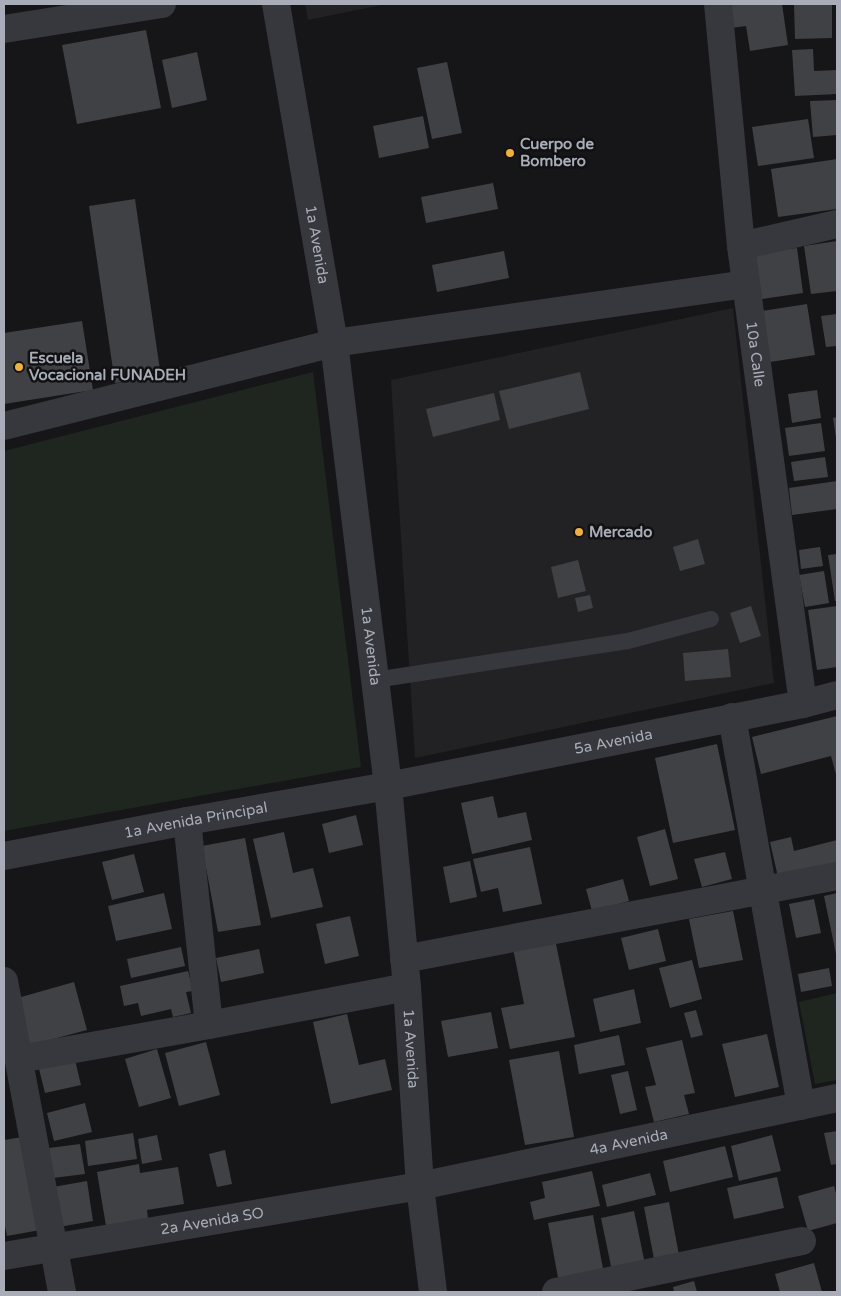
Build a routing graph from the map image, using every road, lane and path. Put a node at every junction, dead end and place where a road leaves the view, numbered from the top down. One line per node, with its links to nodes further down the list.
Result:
1 (162, 4): 4 (street)
2 (276, 4): 8 (street, 1a Avenida)
3 (718, 4): 6 (street, 10a Calle)
4 (4, 29)
5 (837, 224): 6 (street)
6 (741, 246): 7 (street, 10a Calle)
7 (746, 284): 8 (street); 13 (street, 10a Calle)
8 (334, 343): 9 (street); 11 (street, 1a Avenida)
9 (4, 426)
10 (711, 619): 11 (lane)
11 (375, 680): 15 (street, 1a Avenida)
12 (837, 695): 13 (street, 5a Avenida)
13 (803, 704): 14 (street, 5a Avenida)
14 (732, 717): 15 (street, 5a Avenida); 19 (street)
15 (388, 786): 16 (street, 1a Avenida Principal); 20 (street, 1a Avenida)
16 (187, 821): 17 (street, 1a Avenida Principal); 23 (street)
17 (4, 856)
18 (837, 876): 19 (street)
19 (763, 890): 20 (street); 26 (street)
20 (404, 959): 22 (street, 1a Avenida)
21 (4, 981): 24 (street)
22 (407, 987): 23 (street); 27 (street, 1a Avenida)
23 (209, 1025): 24 (street)
24 (19, 1059): 29 (street)
25 (837, 1098): 26 (street, 4a Avenida)
26 (801, 1106): 27 (street, 4a Avenida)
27 (420, 1186): 29 (street, 2a Avenida SO); 32 (street, 1a Avenida)
28 (802, 1241): 33 (street)
29 (54, 1247): 30 (street, 2a Avenida SO); 31 (street)
30 (4, 1256)
31 (62, 1292)
32 (433, 1292)
33 (556, 1292)

